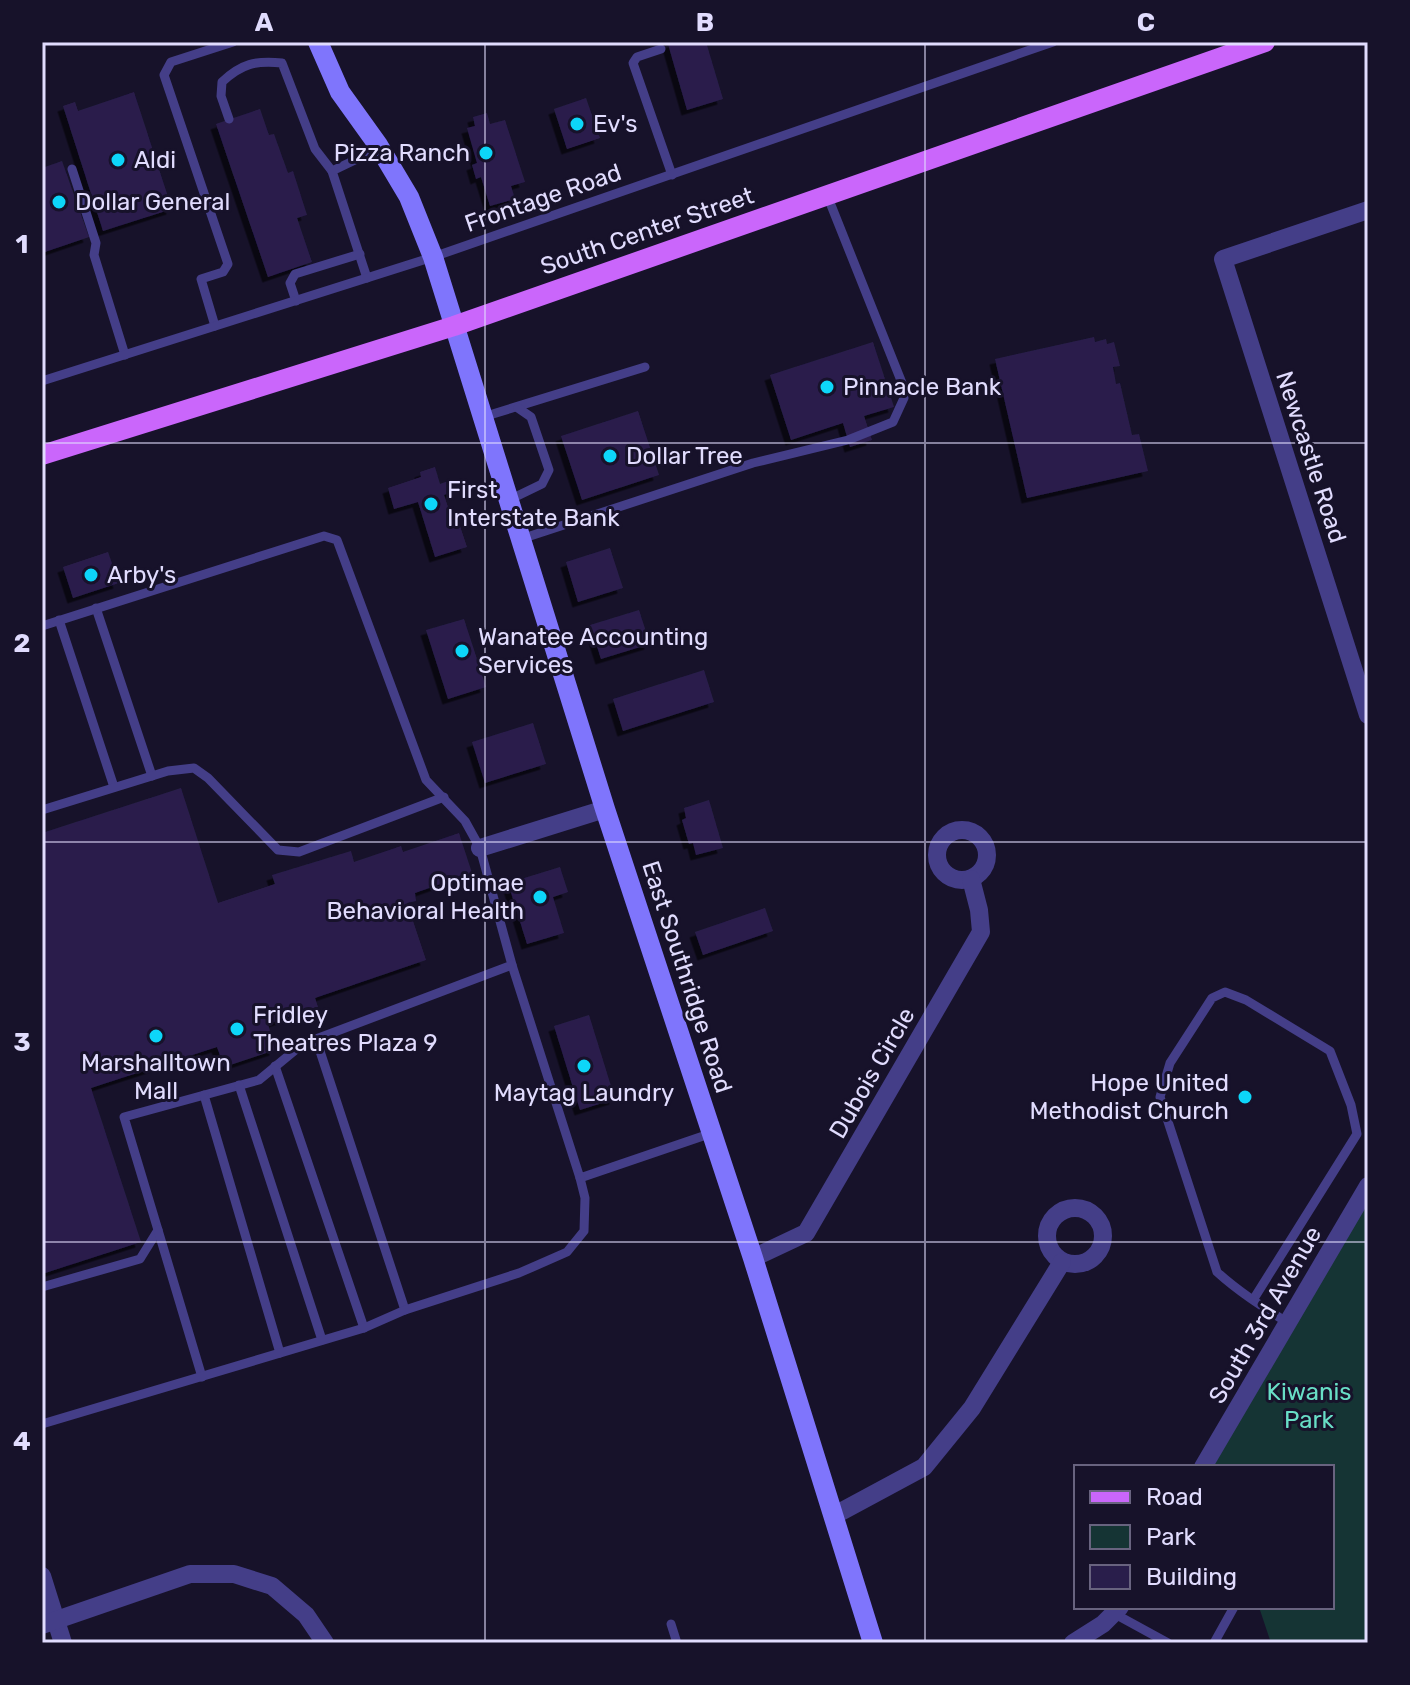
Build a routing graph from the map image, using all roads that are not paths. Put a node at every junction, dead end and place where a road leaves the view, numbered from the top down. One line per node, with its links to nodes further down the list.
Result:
1 (233, 42): 17 (lane)
2 (318, 42): 7 (street, East Southridge Road)
3 (1053, 42): 10 (lane, Frontage Road)
4 (1265, 42): 11 (main road, South Center Street)
5 (661, 49): 10 (lane)
6 (229, 119): 9 (lane)
7 (380, 148): 9 (lane); 14 (street, East Southridge Road)
8 (72, 169): 19 (lane)
9 (332, 171): 13 (lane)
10 (672, 175): 14 (lane, Frontage Road)
11 (827, 195): 18 (main road, South Center Street); 26 (lane)
12 (1368, 210): 30 (street, Newcastle Road)
13 (360, 254): 15 (lane); 16 (lane)
14 (433, 257): 15 (lane, Frontage Road); 18 (street, East Southridge Road)
15 (367, 278): 16 (lane, Frontage Road)
16 (296, 301): 17 (lane, Frontage Road)
17 (215, 326): 19 (lane, Frontage Road)
18 (454, 326): 23 (street, East Southridge Road); 24 (main road, South Center Street)
19 (125, 355): 21 (lane, Frontage Road)
20 (645, 367): 22 (lane)
21 (42, 381)
22 (518, 408): 23 (lane); 25 (lane)
23 (483, 417): 25 (street, East Southridge Road)
24 (42, 455)
25 (508, 500): 26 (street, East Southridge Road)
26 (521, 539): 34 (street, East Southridge Road)
27 (96, 608): 28 (lane); 31 (lane); 33 (lane)
28 (59, 620): 29 (lane); 32 (lane)
29 (42, 626)
30 (1368, 715)
31 (152, 776): 32 (lane); 33 (lane)
32 (114, 787): 35 (lane)
33 (444, 797): 36 (lane)
34 (605, 809): 36 (street); 43 (street, East Southridge Road)
35 (42, 810)
36 (480, 848): 38 (lane)
37 (971, 879): 47 (street, Dubois Circle)
38 (512, 965): 39 (lane); 44 (lane)
39 (316, 1039): 40 (lane); 51 (lane)
40 (275, 1066): 41 (lane); 53 (lane)
41 (239, 1085): 42 (lane); 54 (lane)
42 (204, 1095): 46 (lane); 55 (lane)
43 (712, 1133): 44 (lane); 47 (street, East Southridge Road)
44 (580, 1178): 51 (lane)
45 (1368, 1186): 52 (street, South 3rd Avenue)
46 (158, 1230): 49 (lane); 56 (lane)
47 (753, 1258): 59 (street, East Southridge Road)
48 (1062, 1262): 59 (street)
49 (42, 1287)
50 (1253, 1300): 50 (lane); 52 (lane)
51 (405, 1310): 53 (lane)
52 (1288, 1323): 58 (street, South 3rd Avenue)
53 (364, 1328): 54 (lane)
54 (322, 1340): 55 (lane)
55 (280, 1353): 56 (lane)
56 (202, 1377): 57 (lane)
57 (42, 1424)
58 (1204, 1465)
59 (833, 1516): 68 (street, East Southridge Road)
60 (42, 1576): 63 (street)
61 (1233, 1609): 71 (lane)
62 (1118, 1611): 69 (street); 70 (lane)
63 (49, 1623): 65 (street); 66 (street)
64 (671, 1624): 67 (lane)
65 (63, 1643)
66 (325, 1643)
67 (677, 1643)
68 (873, 1643)
69 (1073, 1643)
70 (1168, 1643)
71 (1214, 1643)

